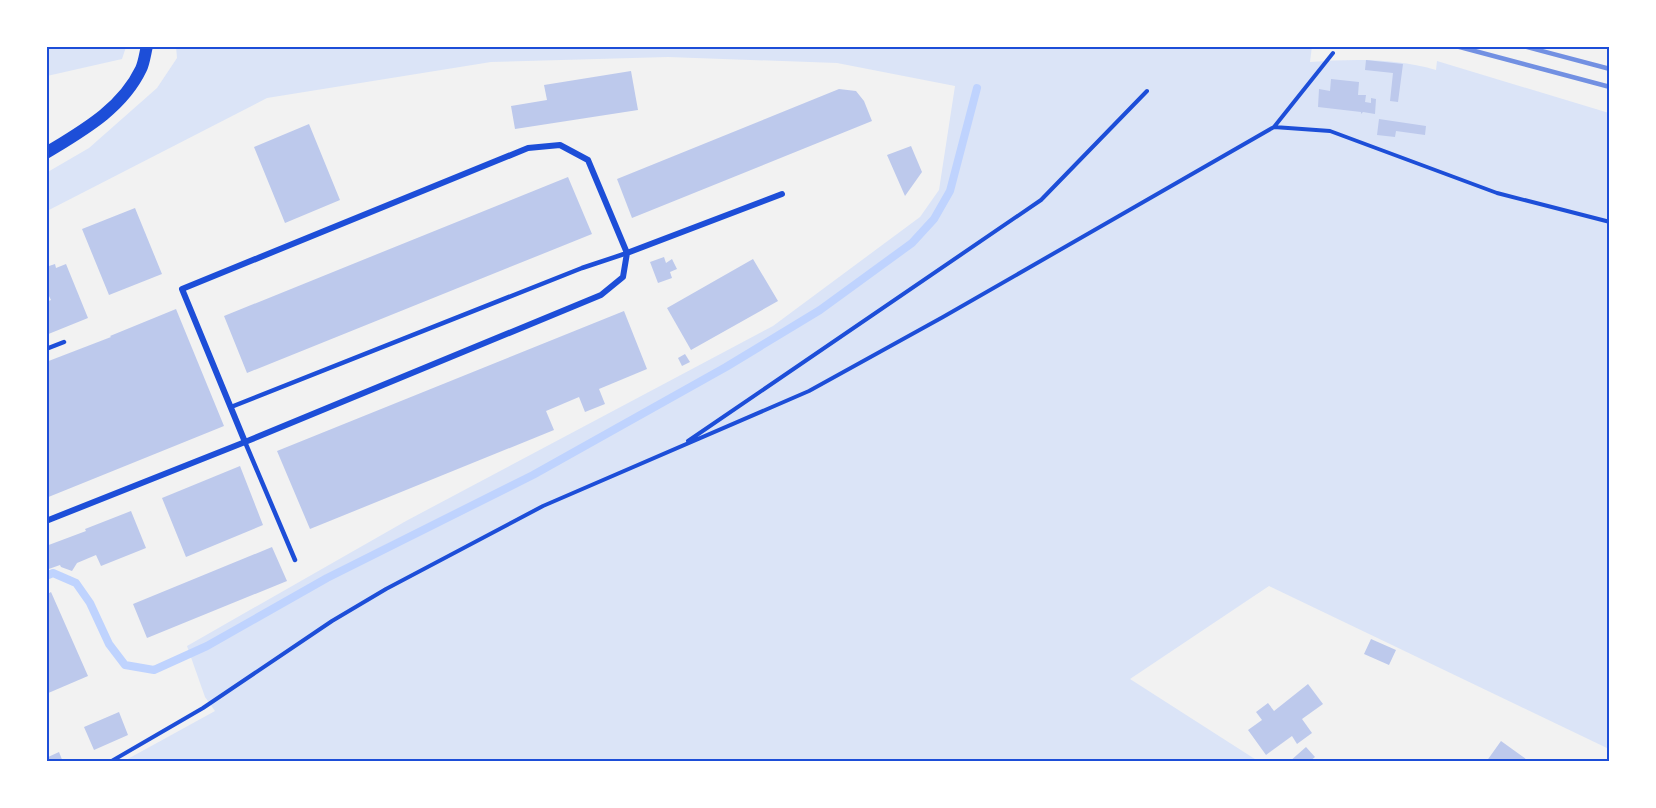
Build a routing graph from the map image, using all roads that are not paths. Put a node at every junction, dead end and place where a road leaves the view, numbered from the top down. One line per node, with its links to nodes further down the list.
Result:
1 (147, 46): 2 (main road)
2 (46, 153)
3 (782, 194): 4 (street)
4 (627, 253): 7 (lane); 7 (street); 8 (street)
5 (64, 342): 6 (lane)
6 (46, 349)
7 (231, 407): 8 (street)
8 (245, 442): 9 (street); 10 (lane)
9 (46, 521)
10 (295, 560)

